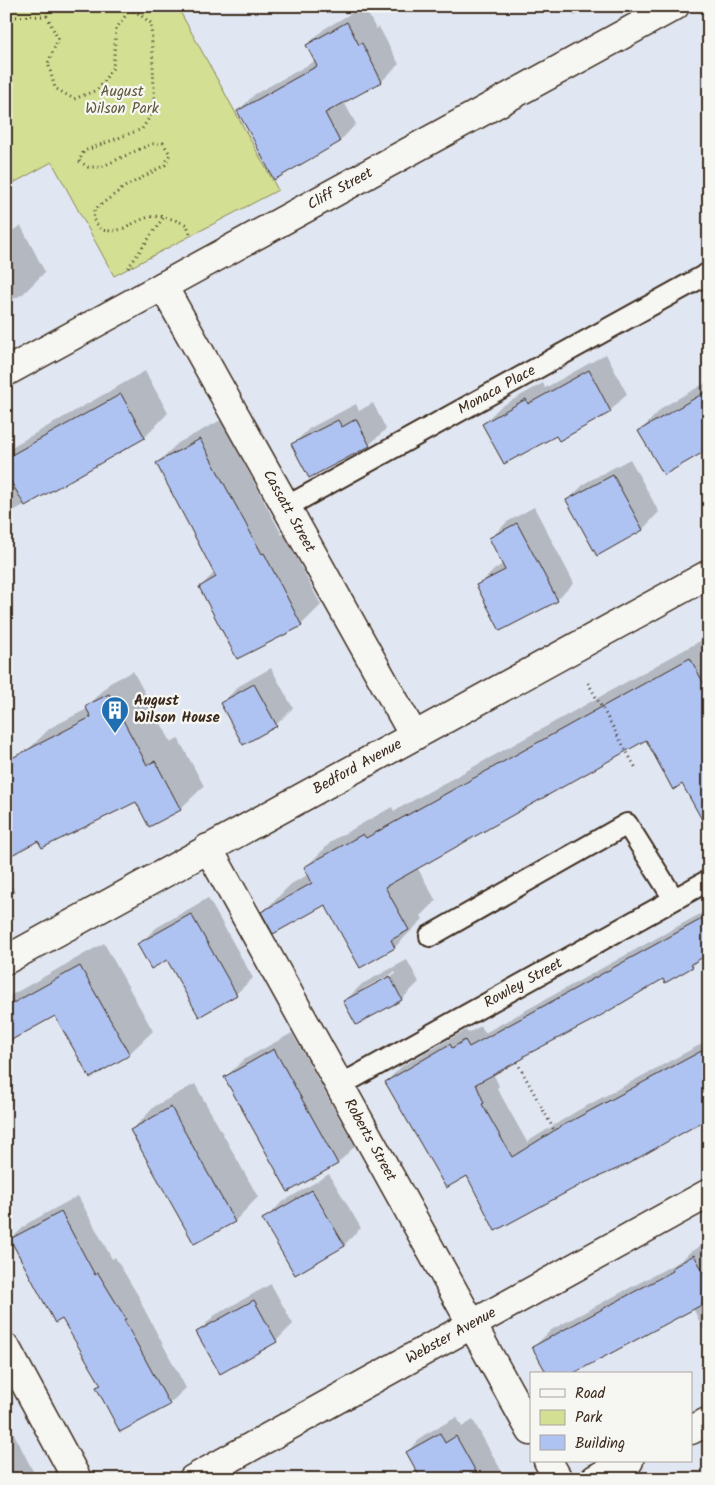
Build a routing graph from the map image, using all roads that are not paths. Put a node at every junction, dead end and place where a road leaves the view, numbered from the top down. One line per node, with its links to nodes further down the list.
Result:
1 (675, 6): 3 (street, Cliff Street)
2 (709, 273): 5 (lane, Monaca Place)
3 (162, 286): 4 (street, Cliff Street); 5 (street, Cassatt Street)
4 (6, 372)
5 (286, 508): 7 (street, Cassatt Street)
6 (709, 574): 7 (street, Bedford Avenue)
7 (414, 736): 8 (street, Bedford Avenue)
8 (208, 848): 12 (street, Bedford Avenue); 13 (street, Roberts Street)
9 (709, 880): 10 (lane, Rowley Street)
10 (674, 900): 11 (lane); 13 (lane, Rowley Street)
11 (430, 936)
12 (6, 960)
13 (339, 1086): 15 (street, Roberts Street)
14 (709, 1193): 15 (street, Webster Avenue)
15 (472, 1324): 18 (street, Roberts Street); 23 (street, Webster Avenue)
16 (6, 1348): 22 (street)
17 (709, 1421): 19 (street)
18 (530, 1429)
19 (692, 1430)
20 (549, 1462): 24 (street)
21 (627, 1462): 25 (street)
22 (77, 1479)
23 (193, 1479)
24 (558, 1479)
25 (595, 1479)

